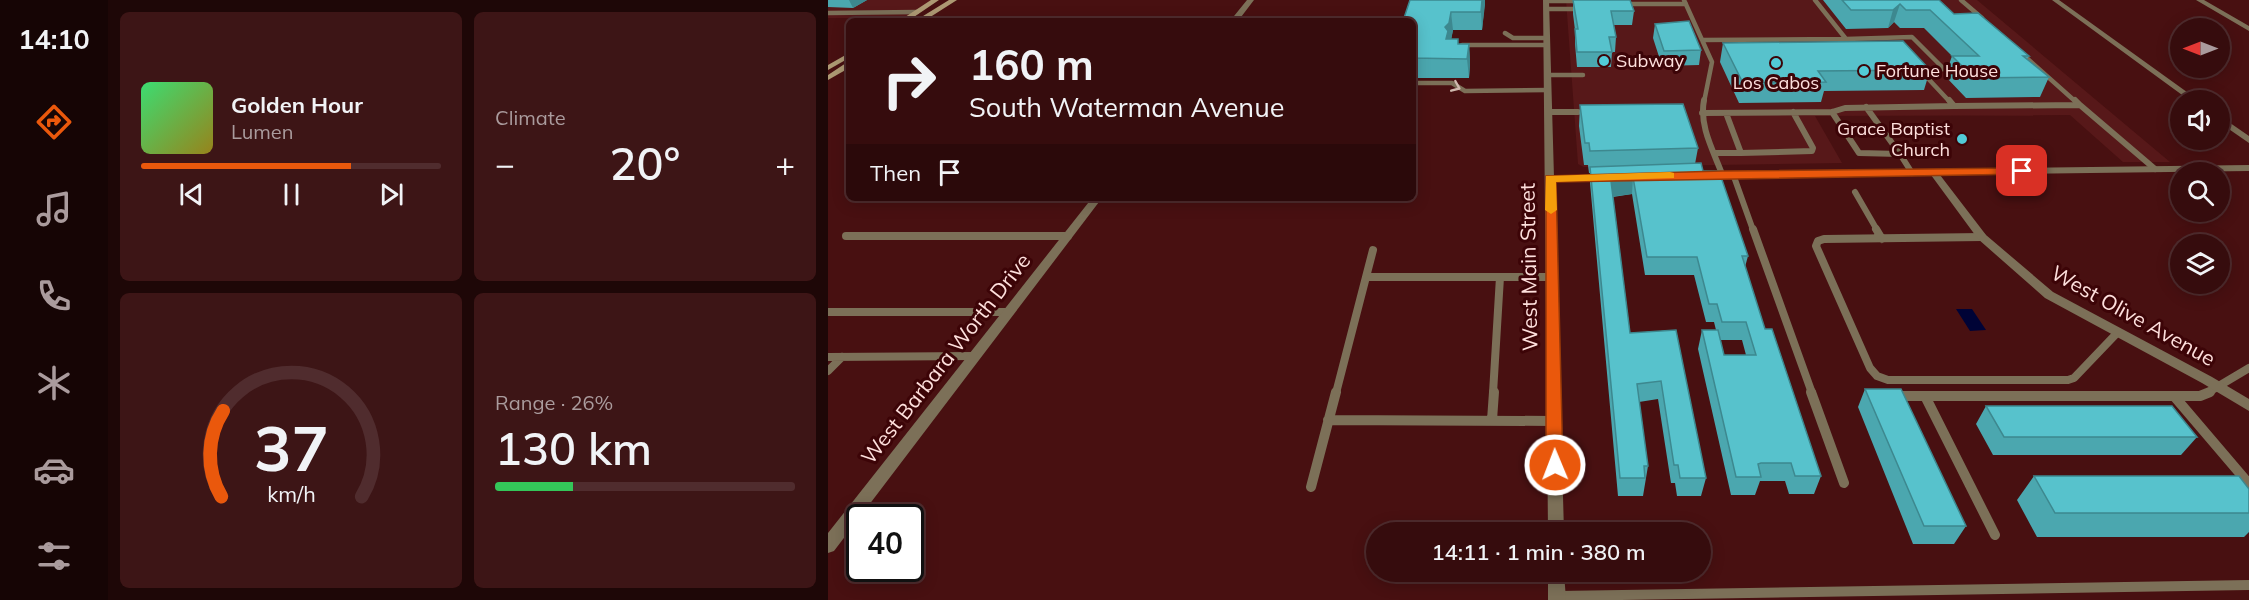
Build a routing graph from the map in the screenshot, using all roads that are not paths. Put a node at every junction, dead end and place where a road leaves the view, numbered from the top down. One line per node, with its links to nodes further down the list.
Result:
1 (936, 0): 15 (main road)
2 (954, 0): 9 (main road)
3 (1251, 0): 20 (street)
4 (1815, 0): 26 (lane)
5 (1961, 0): 21 (lane)
6 (2055, 0): 43 (street)
7 (2199, 0): 22 (street)
8 (1590, 1): 12 (lane)
9 (946, 2): 16 (main road)
10 (1652, 2): 11 (lane); 13 (lane)
11 (1685, 2): 27 (lane)
12 (1546, 3): 14 (lane); 28 (street, West Main Street)
13 (1611, 4)
14 (1591, 9)
15 (917, 12): 16 (main road); 17 (lane); 18 (main road)
16 (933, 12): 19 (main road)
17 (828, 14)
18 (908, 18)
19 (924, 18)
20 (1236, 18)
21 (1988, 24)
22 (2249, 28)
23 (1505, 33): 28 (lane)
24 (1880, 37): 26 (lane); 29 (lane); 45 (lane)
25 (1832, 39): 26 (lane); 27 (lane); 30 (lane)
26 (1846, 39)
27 (1702, 40): 33 (lane)
28 (1547, 41): 31 (lane); 38 (street, West Main Street)
29 (1887, 44)
30 (1837, 45)
31 (1451, 46)
32 (2013, 46): 44 (lane)
33 (1709, 56): 34 (lane); 51 (lane)
34 (1721, 56)
35 (846, 57): 37 (main road)
36 (846, 67): 40 (main road)
37 (828, 68)
38 (1548, 75): 39 (lane); 42 (street, West Main Street)
39 (1583, 75)
40 (828, 78)
41 (1416, 83): 42 (lane, one-way to 42)
42 (1548, 90): 47 (street, West Main Street)
43 (2180, 90)
44 (2080, 105): 45 (lane); 59 (lane)
45 (1954, 106): 46 (lane)
46 (1866, 108): 50 (lane); 57 (lane)
47 (1549, 112): 48 (lane); 65 (street, West Main Street)
48 (1578, 112)
49 (1793, 112): 50 (lane); 52 (lane); 56 (lane)
50 (1832, 112): 57 (lane)
51 (1702, 113): 52 (lane); 55 (lane)
52 (1726, 113): 56 (lane)
53 (2230, 126): 54 (street)
54 (2249, 140)
55 (1714, 153): 56 (lane); 62 (lane)
56 (1741, 153)
57 (1900, 154): 61 (lane)
58 (2249, 168): 59 (street)
59 (2155, 169): 60 (street)
60 (1934, 172): 61 (street); 70 (street, West Olive Avenue)
61 (1912, 173): 62 (street)
62 (1728, 174): 63 (street); 92 (lane)
63 (1688, 175)
64 (1619, 177): 65 (street)
65 (1550, 179): 75 (street, West Main Street)
66 (1855, 192): 71 (lane)
67 (1095, 201): 69 (street, West Barbara Worth Drive)
68 (846, 236): 69 (lane)
69 (1068, 236): 77 (street, West Barbara Worth Drive)
70 (1982, 237): 71 (lane); 78 (street, West Olive Avenue)
71 (1882, 239): 78 (lane)
72 (1373, 250): 73 (lane)
73 (1366, 277): 74 (lane); 89 (lane)
74 (1500, 277): 75 (lane); 90 (lane)
75 (1552, 277): 91 (street, West Main Street)
76 (828, 312): 77 (lane)
77 (1009, 312): 79 (street, West Barbara Worth Drive)
78 (2118, 332): 84 (street, West Olive Avenue)
79 (975, 356): 81 (lane); 97 (street, West Barbara Worth Drive)
80 (828, 357): 81 (lane)
81 (842, 357): 83 (lane)
82 (2249, 368): 84 (lane)
83 (828, 371)
84 (2217, 386): 87 (lane); 88 (street, West Olive Avenue)
85 (1883, 396): 86 (lane)
86 (1925, 396): 87 (lane); 96 (lane)
87 (2174, 396): 93 (lane)
88 (2249, 405)
89 (1328, 420): 90 (lane); 94 (lane)
90 (1492, 420): 91 (lane)
91 (1554, 421): 95 (street, West Main Street)
92 (1844, 483)
93 (2249, 484)
94 (1311, 487)
95 (1556, 522)
96 (1995, 535)
97 (828, 546)
98 (1556, 582): 100 (street)
99 (2249, 585): 100 (lane)
100 (1557, 598)

